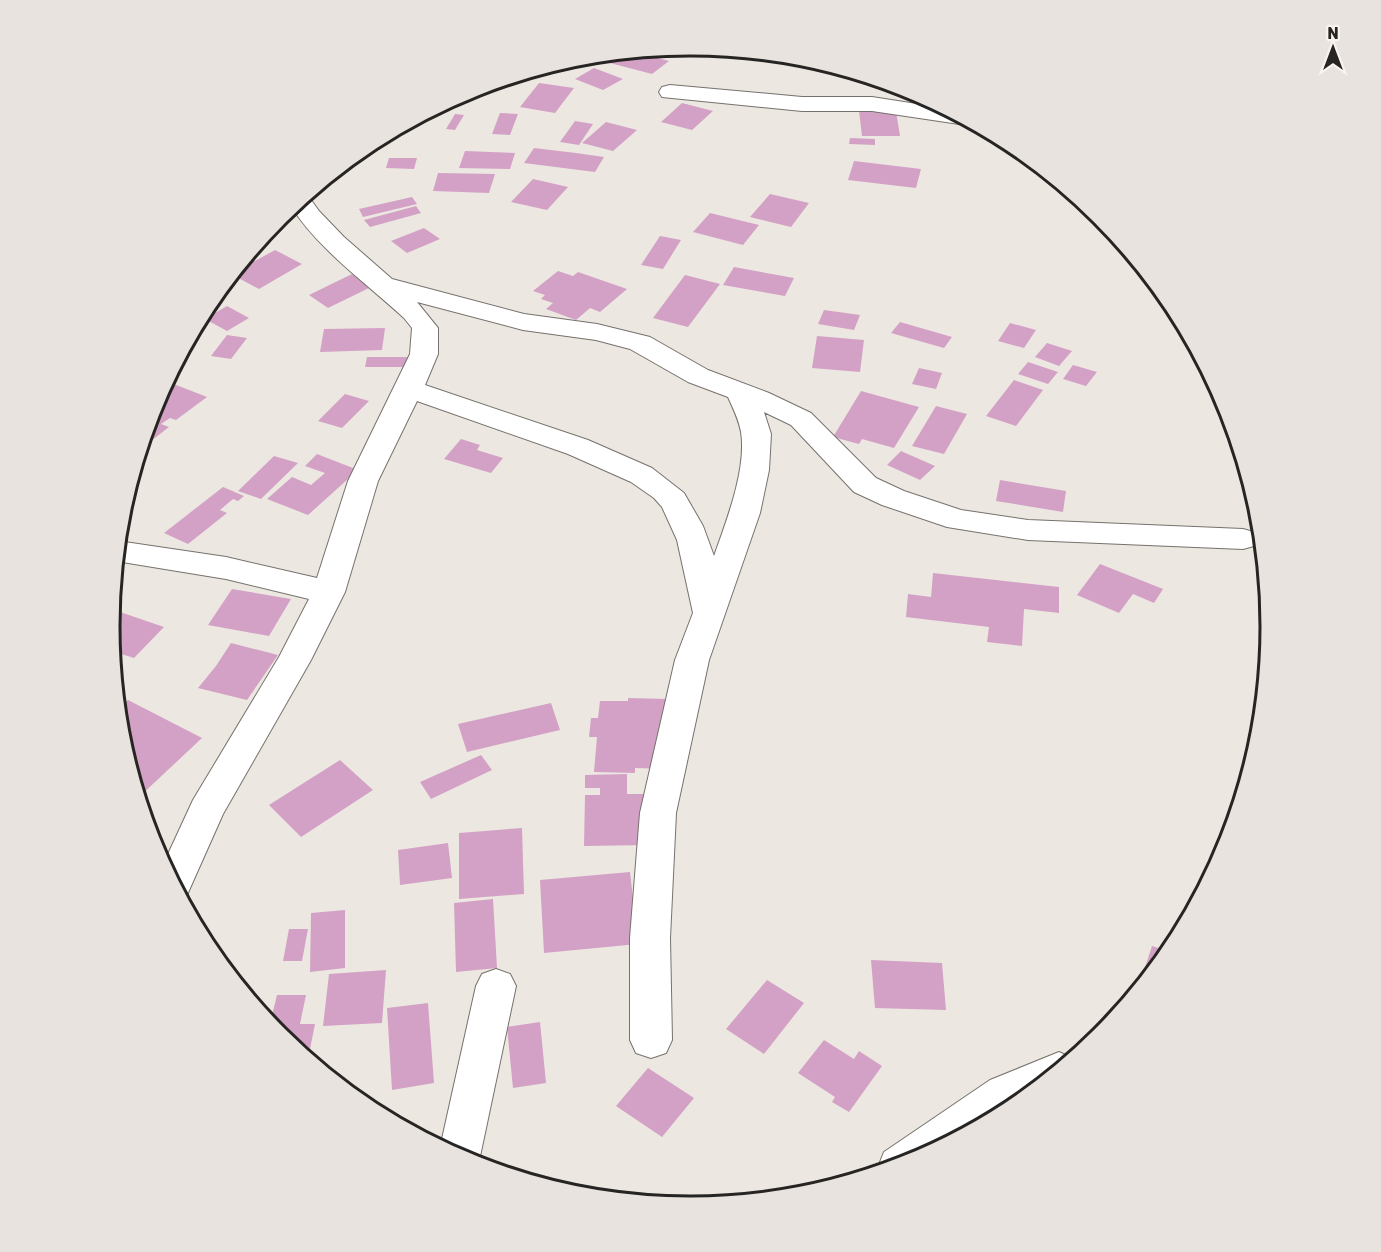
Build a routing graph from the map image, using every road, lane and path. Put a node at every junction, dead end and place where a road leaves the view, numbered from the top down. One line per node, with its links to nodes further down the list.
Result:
1 (670, 92): 2 (street)
2 (944, 115)
3 (304, 207): 4 (street)
4 (384, 285): 5 (street); 6 (street)
5 (409, 389): 9 (street); 10 (street)
6 (740, 393): 7 (street); 10 (street)
7 (1243, 539)
8 (125, 552): 9 (street)
9 (328, 592): 11 (street)
10 (709, 613): 13 (street)
11 (177, 875)
12 (496, 986): 16 (street)
13 (651, 1040)
14 (1034, 1082): 15 (street)
15 (939, 1140)
16 (462, 1149)

